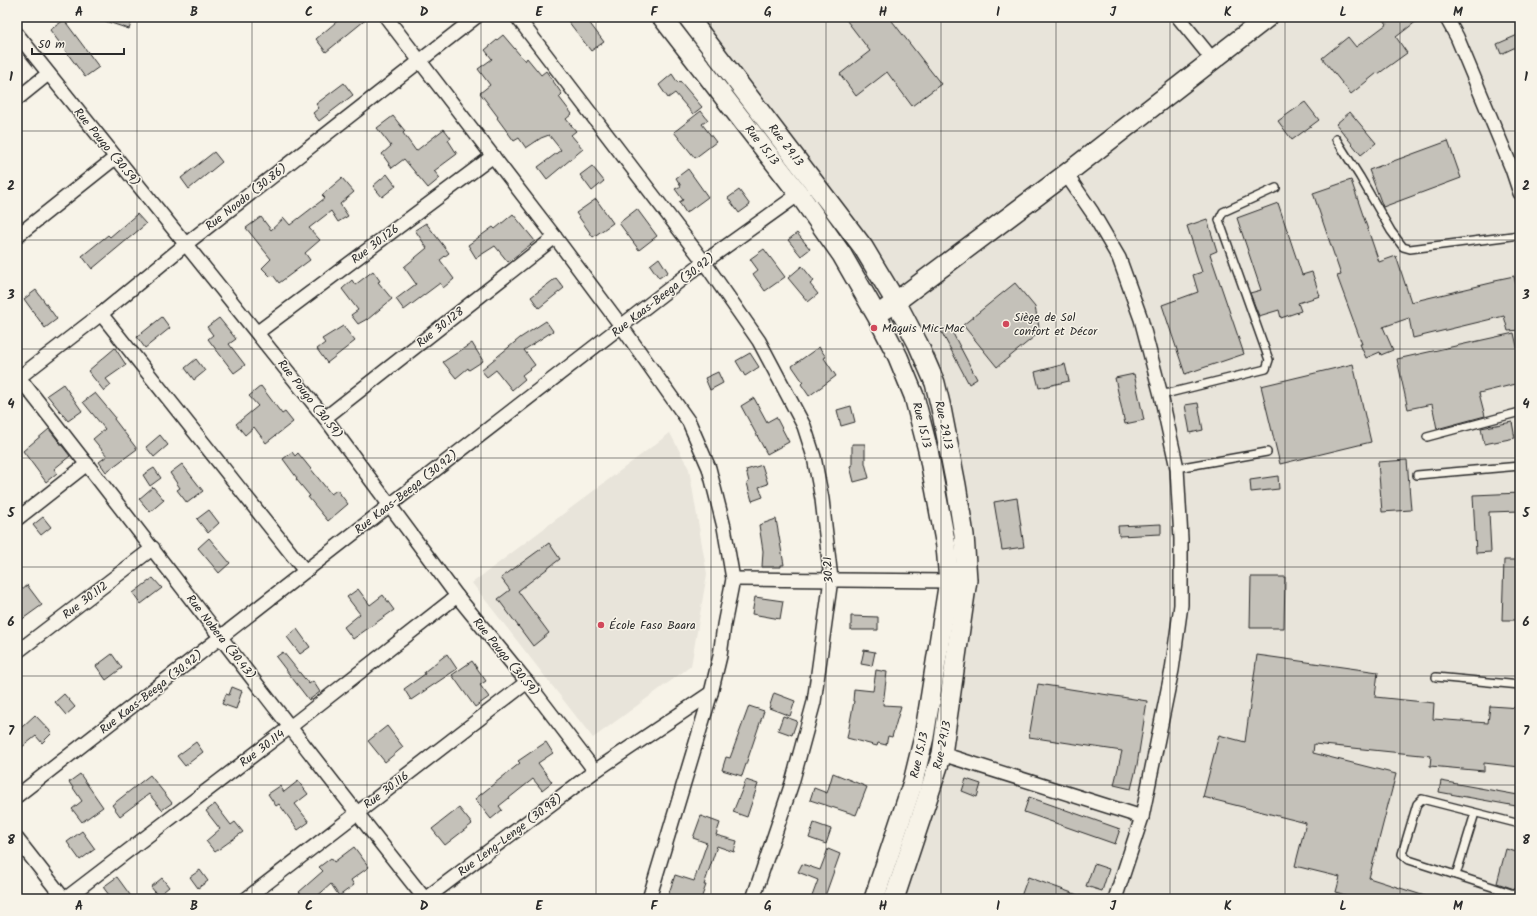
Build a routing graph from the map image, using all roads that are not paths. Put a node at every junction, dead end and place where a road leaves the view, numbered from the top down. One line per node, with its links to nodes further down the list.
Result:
1 (386, 17): 11 (street)
2 (476, 17): 11 (street, Rue Noodo (30.86))
3 (517, 17): 25 (street, 30.21)
4 (662, 17): 20 (main road, Rue 15.13)
5 (688, 17): 26 (main road, Rue 29.13)
6 (1178, 17): 10 (street)
7 (1268, 17): 10 (main road)
8 (1446, 17): 19 (street)
9 (17, 34): 12 (street, Rue Pougo (30.59))
10 (1213, 60): 17 (main road)
11 (420, 61): 15 (street); 24 (street, Rue Noodo (30.86))
12 (48, 74): 13 (street); 16 (street, Rue Pougo (30.59))
13 (17, 99)
14 (1336, 139): 21 (lane)
15 (493, 156): 23 (street); 30 (street, Rue 30.126)
16 (115, 158): 22 (street); 24 (street, Rue Pougo (30.59))
17 (1066, 174): 26 (main road); 32 (street)
18 (1276, 188): 32 (lane)
19 (1520, 193)
20 (799, 194): 25 (street, Rue Kaas-Beega (30.92)); 28 (main road, Rue 15.13)
21 (1520, 235)
22 (17, 236)
23 (555, 237): 29 (street); 34 (street, Rue 30.128)
24 (186, 244): 27 (street, Rue Noodo (30.86)); 30 (street, Rue Pougo (30.59))
25 (704, 262): 29 (street, Rue Kaas-Beega (30.92)); 46 (street, 30.21 / 30.21)
26 (896, 302): 28 (main road); 56 (main road, Rue 29.13)
27 (101, 314): 31 (street, Rue Noodo (30.86)); 44 (street)
28 (877, 316): 47 (main road, Rue 15.13)
29 (622, 327): 41 (street, Rue Kaas-Beega (30.92)); 45 (street)
30 (258, 332): 34 (street, Rue Pougo (30.59))
31 (18, 377): 37 (street, Rue Nobera (30.43))
32 (1162, 395): 39 (street)
33 (1520, 412): 35 (lane)
34 (325, 418): 41 (street, Rue Pougo (30.59))
35 (1427, 437)
36 (1267, 452): 39 (lane)
37 (87, 464): 42 (street); 43 (street, Rue Nobera (30.43))
38 (1520, 466): 40 (lane)
39 (1177, 468): 61 (street)
40 (1417, 475)
41 (390, 505): 44 (street, Rue Kaas-Beega (30.92)); 48 (street, Rue Pougo (30.59))
42 (17, 519)
43 (153, 548): 49 (street, Rue Nobera (30.43)); 50 (street, Rue 30.112)
44 (305, 571): 49 (street, Rue Kaas-Beega (30.92))
45 (733, 579): 46 (street); 54 (street)
46 (831, 579): 47 (street); 70 (street, 30.21 / 30.21)
47 (949, 581): 71 (main road, Rue 15.13)
48 (457, 596): 52 (street, Rue Pougo (30.59)); 55 (street, Rue 30.114)
49 (221, 637): 55 (street, Rue Nobera (30.43)); 58 (street, Rue Kaas-Beega (30.92))
50 (17, 652)
51 (1436, 677): 53 (lane)
52 (527, 682): 57 (street, Rue Pougo (30.59)); 59 (street, Rue 30.116)
53 (1520, 685)
54 (711, 693): 57 (street, Rue Leng-Lenge (30.98)); 69 (street)
55 (290, 727): 59 (street, Rue Nobera (30.43)); 66 (street, Rue 30.114)
56 (942, 754): 61 (street); 72 (main road, Rue 29.13)
57 (596, 771): 68 (street, Rue Leng-Lenge (30.98))
58 (17, 796)
59 (356, 813): 67 (street, Rue 30.116); 68 (street, Rue Nobera (30.43))
60 (1475, 813): 62 (lane); 64 (lane); 64 (lane)
61 (1142, 817): 73 (street)
62 (1520, 824)
63 (17, 838): 66 (street)
64 (1456, 875): 65 (lane)
65 (1520, 896)
66 (65, 899)
67 (246, 899)
68 (425, 899)
69 (649, 899)
70 (753, 899)
71 (874, 899)
72 (894, 899)
73 (1115, 899)

